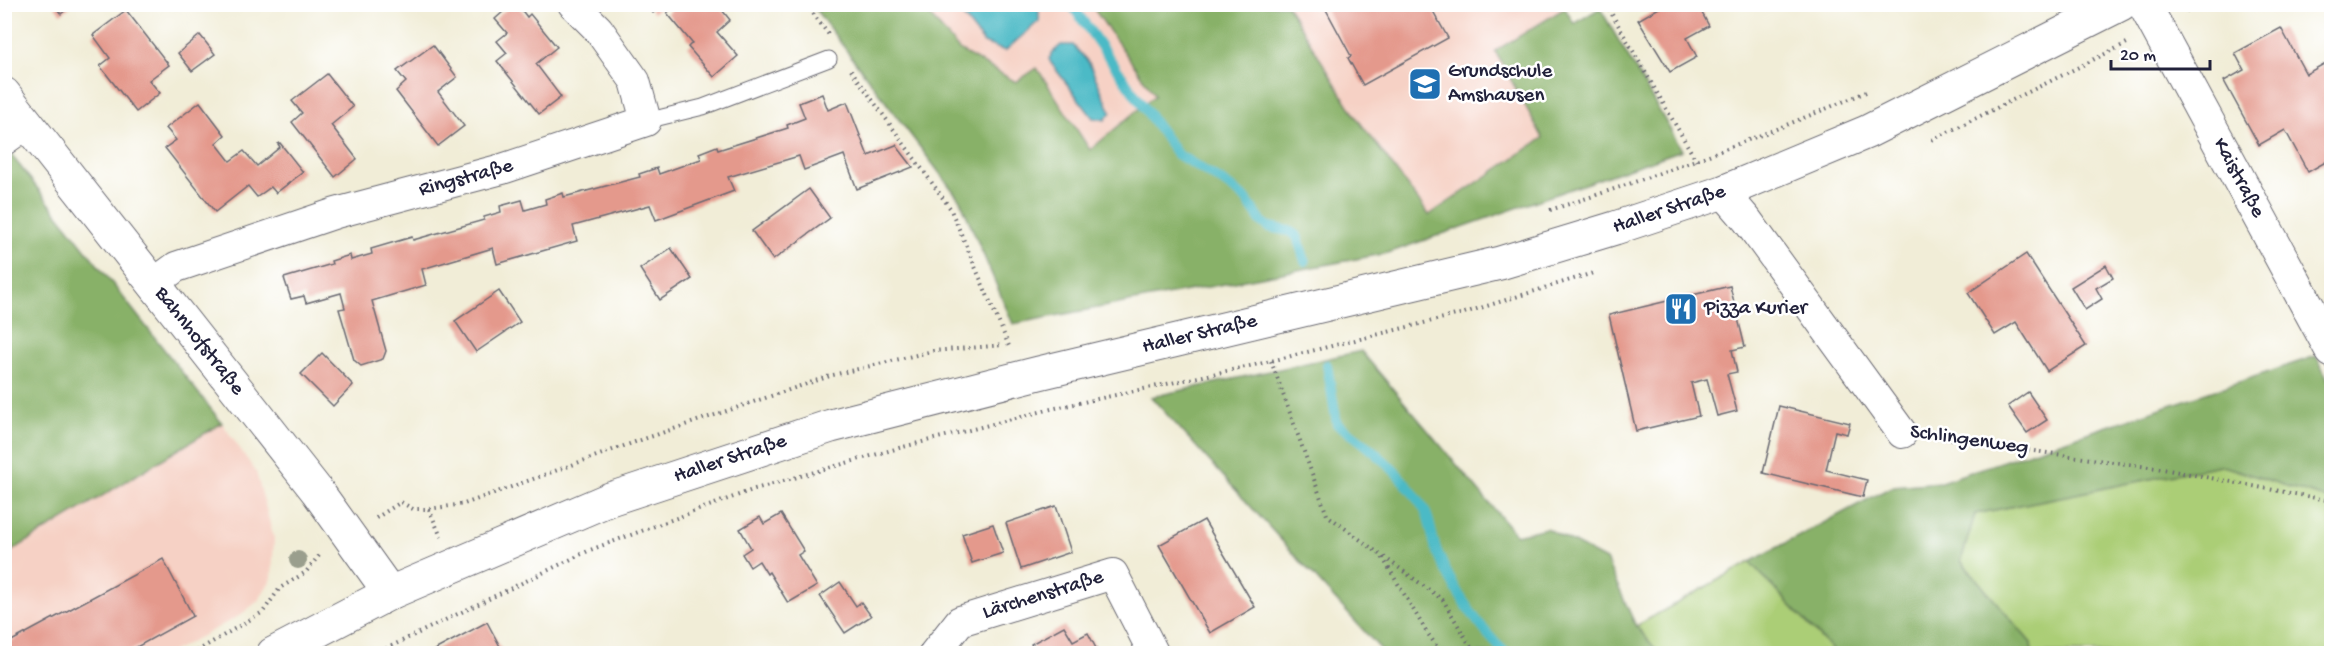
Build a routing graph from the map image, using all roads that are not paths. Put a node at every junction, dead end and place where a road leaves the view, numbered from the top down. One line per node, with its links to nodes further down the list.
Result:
1 (573, 4): 6 (street)
2 (2121, 4): 8 (main road, Haller Straße)
3 (2144, 4): 10 (main road, Kaistraße)
4 (834, 57): 6 (lane)
5 (4, 94): 7 (main road, Bahnhofstraße)
6 (646, 121): 9 (street, Ringstraße)
7 (16, 132): 9 (main road, Bahnhofstraße)
8 (1723, 192): 11 (street, Schlingenweg); 12 (main road, Haller Straße)
9 (153, 284): 12 (main road, Bahnhofstraße)
10 (2331, 351)
11 (1902, 433)
12 (390, 593): 13 (main road, Haller Straße)
13 (288, 650)
14 (934, 654): 15 (street, Lärchenstraße)
15 (1154, 654)

